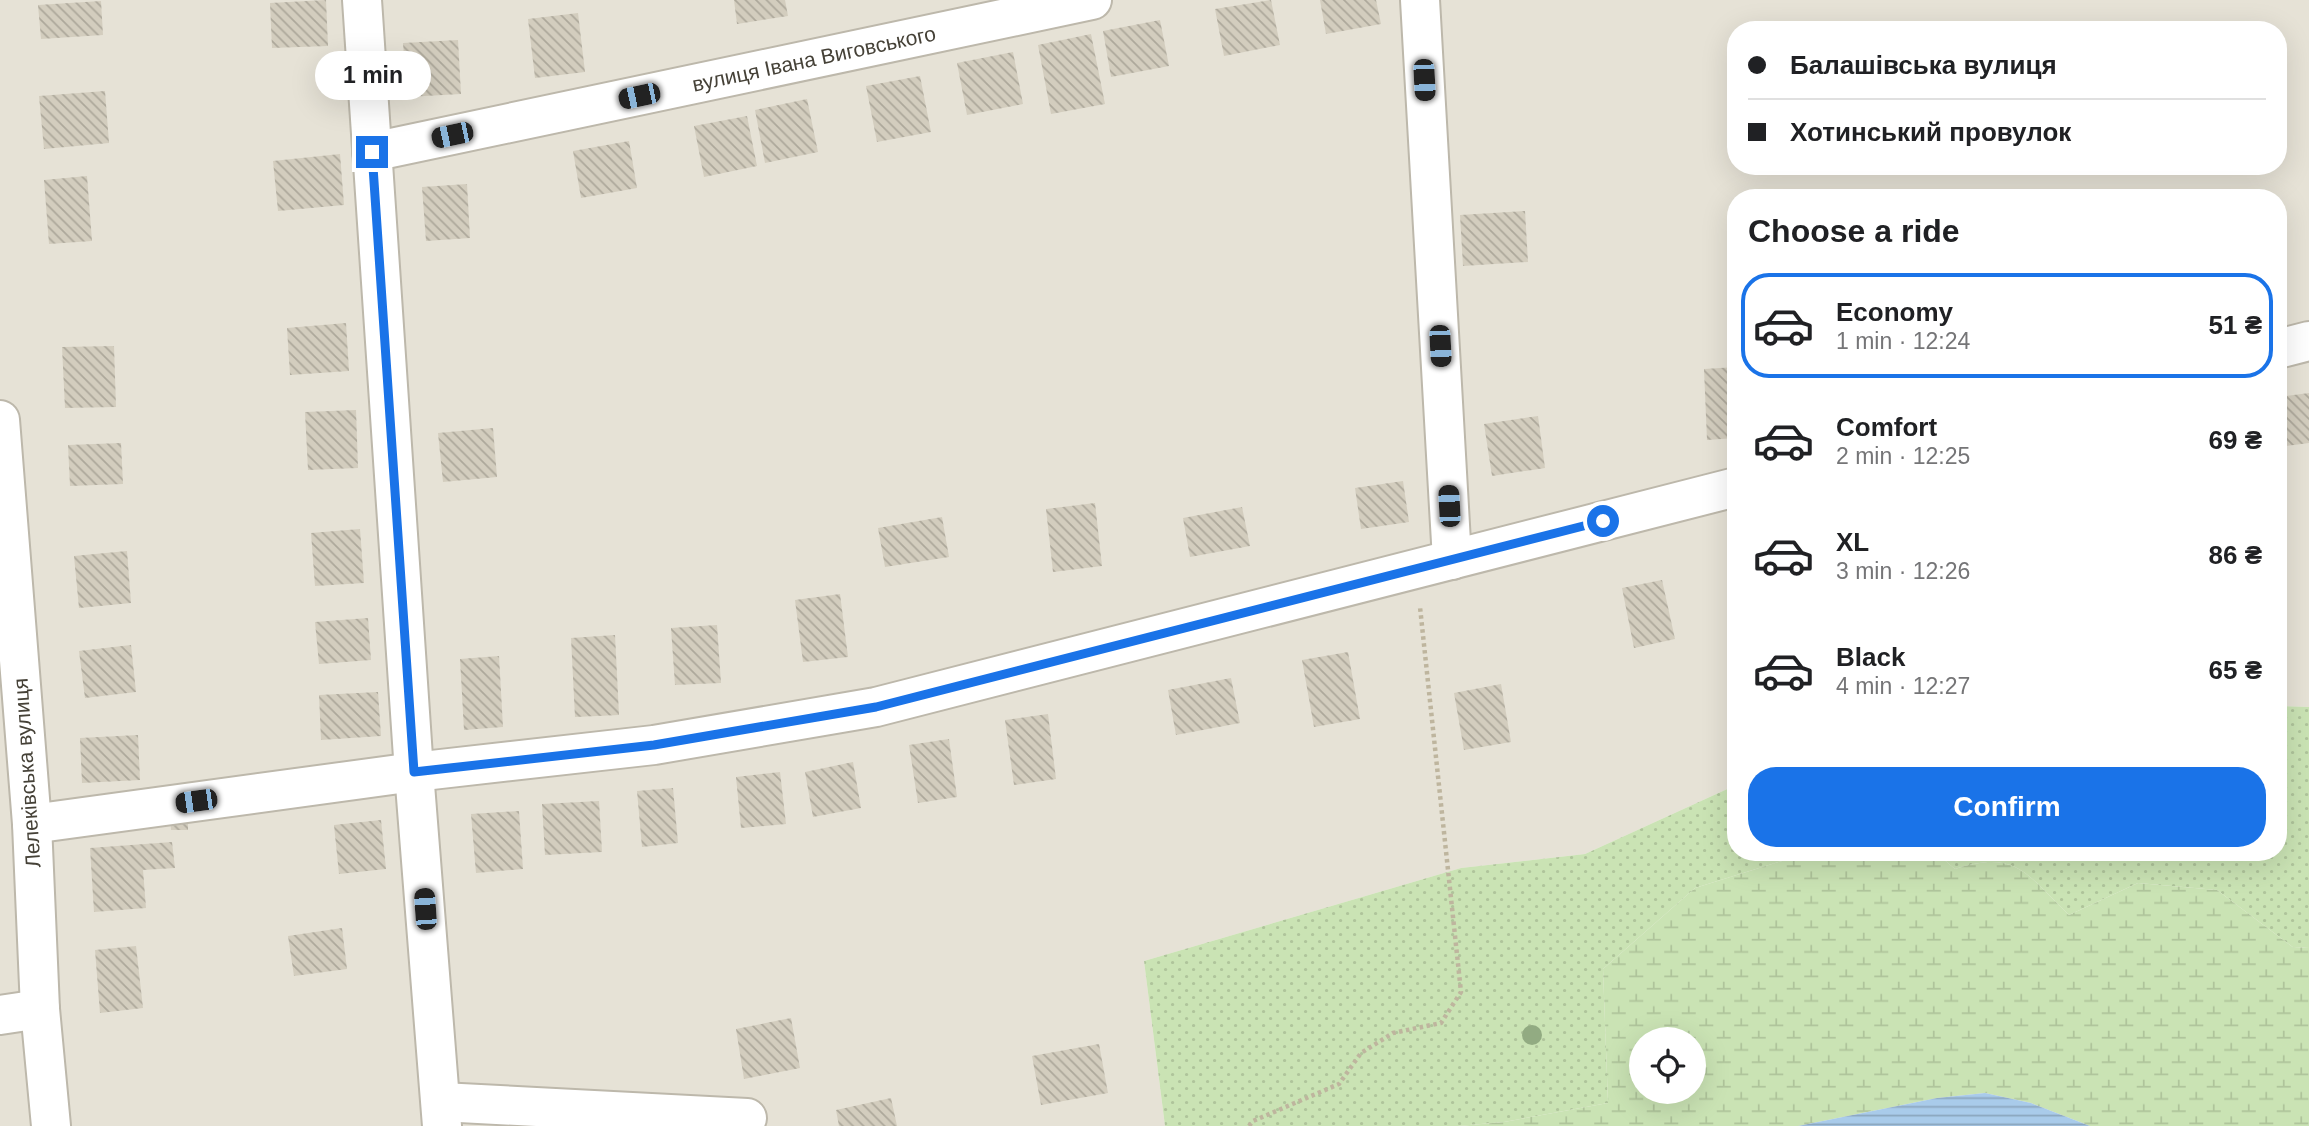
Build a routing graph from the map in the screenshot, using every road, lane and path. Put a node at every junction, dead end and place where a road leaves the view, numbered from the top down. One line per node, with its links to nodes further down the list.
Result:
1 (362, 0): 4 (street)
2 (1092, 0): 4 (street, вулиця Івана Виговського)
3 (1420, 0): 9 (street)
4 (372, 152): 10 (street)
5 (2309, 341): 6 (street)
6 (2287, 347)
7 (0, 420): 11 (street, Лелеківська вулиця)
8 (1727, 488): 9 (street)
9 (1452, 559): 10 (street); 17 (path)
10 (414, 772): 11 (street); 14 (street)
11 (32, 824): 12 (street, Лелеківська вулиця)
12 (40, 1009): 13 (street); 16 (street, Лелеківська вулиця)
13 (0, 1015)
14 (442, 1114): 15 (street)
15 (747, 1118)
16 (51, 1126)
17 (1248, 1126)

